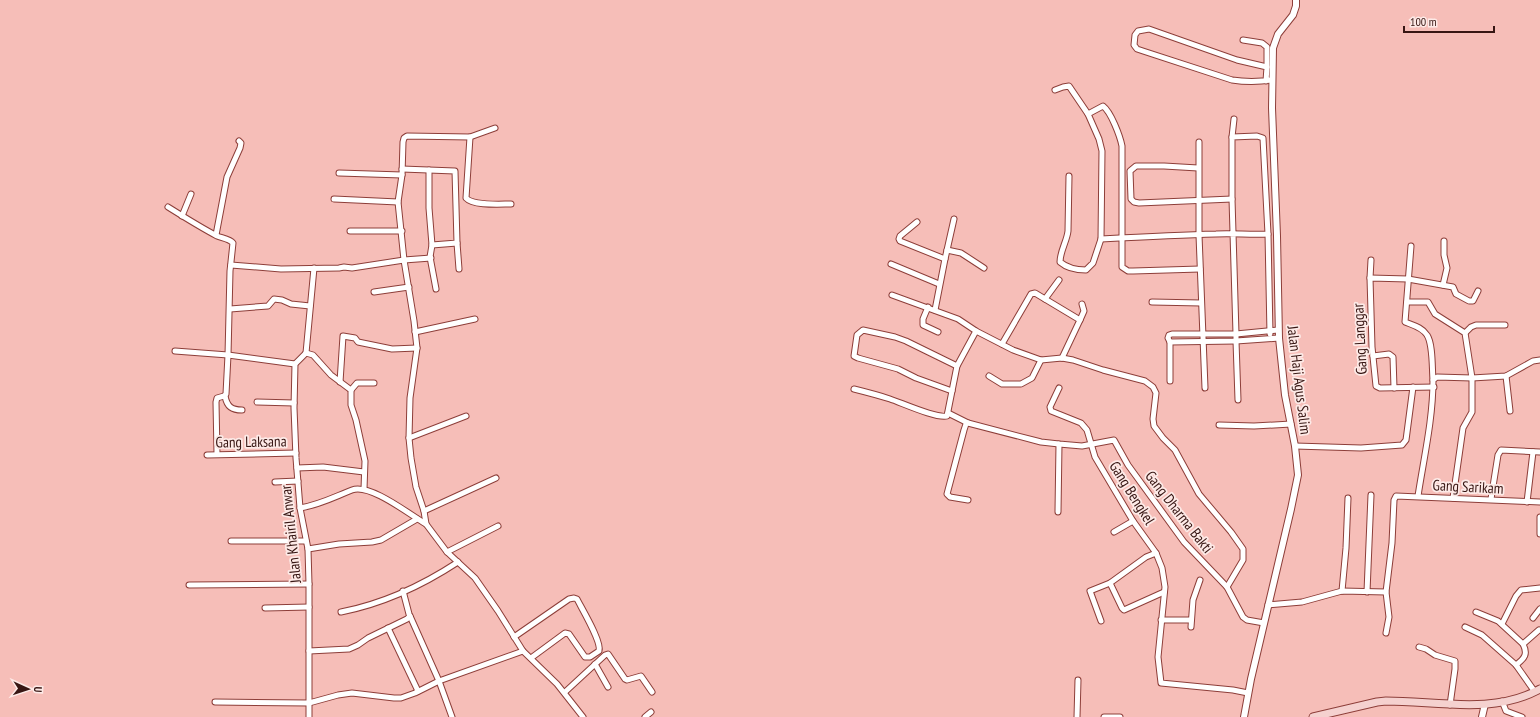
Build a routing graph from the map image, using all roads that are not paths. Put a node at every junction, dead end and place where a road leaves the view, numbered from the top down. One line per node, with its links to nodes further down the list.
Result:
1 (1296, 0): 4 (street, Jalan Haji Agus Salim)
2 (1242, 40): 3 (street)
3 (1267, 67): 4 (street); 4 (street)
4 (1269, 80): 73 (street, Jalan Haji Agus Salim)
5 (1055, 90): 6 (street)
6 (1088, 114): 34 (street); 35 (street)
7 (1234, 119): 9 (street)
8 (495, 128): 10 (street)
9 (1232, 137): 20 (street); 31 (street)
10 (470, 138): 15 (street); 23 (street)
11 (239, 141): 32 (street)
12 (1199, 142): 13 (street)
13 (1198, 168): 21 (street); 21 (street)
14 (429, 170): 15 (street); 37 (street); 38 (street)
15 (402, 172): 16 (street); 22 (street)
16 (339, 173)
17 (1069, 176): 35 (street)
18 (191, 194): 25 (street)
19 (334, 199): 22 (street)
20 (1232, 199): 21 (street); 30 (street)
21 (1198, 200): 33 (street)
22 (398, 202): 29 (street)
23 (511, 204)
24 (168, 207): 25 (street)
25 (182, 216): 32 (street)
26 (954, 218): 40 (street)
27 (917, 222): 42 (street)
28 (350, 231): 29 (street)
29 (402, 231): 43 (street)
30 (1234, 234): 31 (street); 33 (street); 80 (street)
31 (1268, 234): 75 (street)
32 (216, 235): 46 (street)
33 (1199, 235): 34 (street); 50 (street)
34 (1122, 238): 35 (street); 50 (street)
35 (1101, 239)
36 (1444, 241): 55 (street)
37 (457, 243): 38 (street); 49 (street)
38 (432, 244): 41 (street)
39 (1412, 246): 52 (street)
40 (947, 250): 42 (street); 48 (street)
41 (431, 258): 43 (street); 57 (street)
42 (945, 259): 54 (street)
43 (404, 260): 47 (street); 56 (street)
44 (1371, 260): 51 (street, Gang Langgar)
45 (891, 264): 54 (street)
46 (231, 265): 47 (street); 68 (street)
47 (314, 268): 66 (street)
48 (984, 268)
49 (459, 269)
50 (1200, 269): 64 (street)
51 (1370, 278): 52 (street); 91 (street, Gang Langgar)
52 (1408, 279): 55 (street); 63 (street)
53 (1059, 280): 61 (street)
54 (939, 284): 69 (street)
55 (1443, 285): 58 (street)
56 (409, 287): 59 (street); 76 (street)
57 (436, 290)
58 (1478, 291)
59 (374, 292)
60 (892, 295): 67 (street)
61 (1045, 299): 71 (street); 86 (street)
62 (1152, 302): 64 (street)
63 (1407, 302): 78 (street); 100 (street)
64 (1201, 303): 79 (street)
65 (1082, 304): 71 (street)
66 (310, 306): 68 (street); 89 (street)
67 (928, 307): 69 (street); 77 (street)
68 (230, 309): 90 (street)
69 (935, 310): 74 (street)
70 (474, 319): 76 (street)
71 (1080, 320): 92 (street)
72 (1505, 325): 78 (street)
73 (1278, 330): 75 (street); 81 (street, Jalan Haji Agus Salim)
74 (976, 331): 86 (street); 96 (street)
75 (1270, 331): 80 (street); 82 (street)
76 (415, 332): 87 (street)
77 (938, 332)
78 (1465, 333): 99 (street)
79 (1203, 334): 80 (street); 83 (street); 85 (street)
80 (1236, 334): 84 (street)
81 (1279, 338): 82 (street); 121 (street, Jalan Haji Agus Salim)
82 (1270, 339): 84 (street)
83 (1203, 341): 84 (street); 85 (street); 108 (street)
84 (1236, 341): 113 (street)
85 (1170, 342): 101 (street)
86 (1002, 344): 93 (street)
87 (417, 348): 102 (street); 123 (street)
88 (175, 351): 90 (street)
89 (306, 353): 95 (street); 102 (street)
90 (228, 355): 95 (street); 112 (street)
91 (1373, 356): 109 (street, Gang Langgar); 109 (street)
92 (1062, 358): 93 (street); 166 (street)
93 (1041, 360): 97 (street)
94 (1540, 360): 98 (street)
95 (295, 364): 115 (street, Jalan Khairil Anwar)
96 (957, 366): 111 (street); 111 (street)
97 (989, 376)
98 (1506, 376): 99 (street); 117 (street)
99 (1472, 378): 100 (street); 141 (street)
100 (1433, 380): 105 (street)
101 (1170, 381)
102 (340, 382): 110 (street)
103 (374, 383): 110 (street)
104 (1413, 387): 105 (street, Gang Langgar); 109 (street, Gang Langgar); 126 (street)
105 (1434, 387): 139 (street)
106 (854, 388): 118 (street)
107 (1059, 388): 125 (street, Gang Bengkel)
108 (1205, 388)
109 (1394, 388)
110 (351, 390): 133 (street)
111 (952, 391): 118 (street)
112 (225, 396): 116 (street); 130 (street)
113 (1238, 400)
114 (257, 402): 115 (street)
115 (294, 403): 129 (street, Jalan Khairil Anwar)
116 (242, 410)
117 (1510, 411)
118 (948, 413): 120 (street)
119 (466, 416): 123 (street)
120 (968, 423): 124 (street); 143 (street)
121 (1291, 424): 122 (street); 126 (street, Jalan Haji Agus Salim)
122 (1219, 425)
123 (409, 438): 147 (street)
124 (1059, 444): 125 (street); 148 (street)
125 (1090, 445): 151 (street, Gang Bengkel); 166 (street, Gang Dharma Bakti)
126 (1295, 446): 173 (street, Jalan Haji Agus Salim)
127 (1533, 452): 128 (street); 142 (street); 144 (street)
128 (1540, 452)
129 (296, 453): 130 (street, Gang Laksana); 132 (street, Jalan Khairil Anwar)
130 (218, 454): 131 (street, Gang Laksana)
131 (207, 455)
132 (297, 468): 133 (street); 135 (street, Jalan Khairil Anwar)
133 (364, 472): 137 (street)
134 (496, 478): 147 (street)
135 (298, 481): 136 (street); 146 (street, Jalan Khairil Anwar)
136 (275, 482)
137 (364, 489): 146 (street); 150 (street)
138 (1371, 495): 171 (street)
139 (1418, 496): 141 (street, Gang Sarikam); 172 (street, Gang Sarikam)
140 (1348, 498): 168 (street)
141 (1453, 498): 142 (street, Gang Sarikam)
142 (1491, 499): 144 (street, Gang Sarikam)
143 (968, 500)
144 (1527, 502): 145 (street, Gang Sarikam)
145 (1540, 502)
146 (300, 508): 157 (street, Jalan Khairil Anwar)
147 (424, 511): 152 (street)
148 (1058, 512)
149 (1540, 517): 155 (street)
150 (417, 519): 152 (street); 158 (street)
151 (1133, 521): 154 (street); 160 (street, Gang Bengkel)
152 (426, 524): 159 (street)
153 (498, 526): 159 (street)
154 (1114, 532)
155 (1540, 534)
156 (231, 541): 157 (street)
157 (306, 541): 158 (street, Jalan Khairil Anwar)
158 (308, 549): 164 (street, Jalan Khairil Anwar)
159 (447, 552): 161 (street)
160 (1156, 553): 163 (street); 170 (street, Gang Bengkel)
161 (458, 562): 169 (street); 191 (street)
162 (1200, 580): 182 (street)
163 (1110, 583): 170 (street); 183 (street)
164 (309, 584): 165 (street); 174 (street, Jalan Khairil Anwar)
165 (189, 585)
166 (1227, 587): 184 (street, Gang Dharma Bakti)
167 (1540, 588): 185 (street)
168 (1342, 591): 171 (street); 173 (street)
169 (403, 592): 177 (street); 179 (street)
170 (1164, 592): 181 (street, Gang Bengkel)
171 (1367, 592): 172 (street)
172 (1386, 592): 190 (street)
173 (1268, 605): 184 (street, Jalan Haji Agus Salim)
174 (309, 607): 175 (street); 194 (street, Jalan Khairil Anwar)
175 (265, 608)
176 (1540, 609): 180 (street)
177 (340, 612)
178 (1476, 612): 185 (street)
179 (410, 616): 188 (street); 200 (street)
180 (1533, 618)
181 (1161, 620): 182 (street); 206 (street, Gang Bengkel)
182 (1191, 620): 186 (street)
183 (1101, 621)
184 (1264, 623): 206 (street, Jalan Haji Agus Salim)
185 (1502, 624): 192 (street)
186 (1191, 627)
187 (1465, 627): 198 (street)
188 (388, 628): 194 (street); 203 (street)
189 (1539, 630): 192 (street)
190 (1386, 633)
191 (514, 638): 195 (street); 196 (street)
192 (1523, 644): 198 (street)
193 (1419, 647): 211 (street)
194 (309, 651): 209 (street, Jalan Khairil Anwar)
195 (523, 651): 196 (street); 200 (street)
196 (531, 658): 204 (street)
197 (595, 664): 201 (street); 204 (street); 205 (street)
198 (1516, 665): 202 (street)
199 (1078, 680): 218 (street)
200 (439, 681): 203 (street); 215 (street)
201 (608, 687)
202 (1538, 690): 207 (main road)
203 (418, 691): 209 (street)
204 (565, 692): 216 (street)
205 (652, 692)
206 (1248, 693): 222 (street, Jalan Haji Agus Salim)
207 (1502, 701): 210 (main road); 224 (street)
208 (215, 702): 209 (street)
209 (309, 703): 214 (street, Jalan Khairil Anwar)
210 (1485, 704): 211 (main road); 223 (street)
211 (1450, 705): 213 (main road)
212 (651, 712): 217 (street)
213 (1316, 716)
214 (308, 717)
215 (452, 717)
216 (583, 717)
217 (645, 717)
218 (1077, 717)
219 (1104, 717): 220 (street)
220 (1109, 717): 221 (street)
221 (1120, 717)
222 (1244, 717)
223 (1482, 717)
224 (1522, 717)

